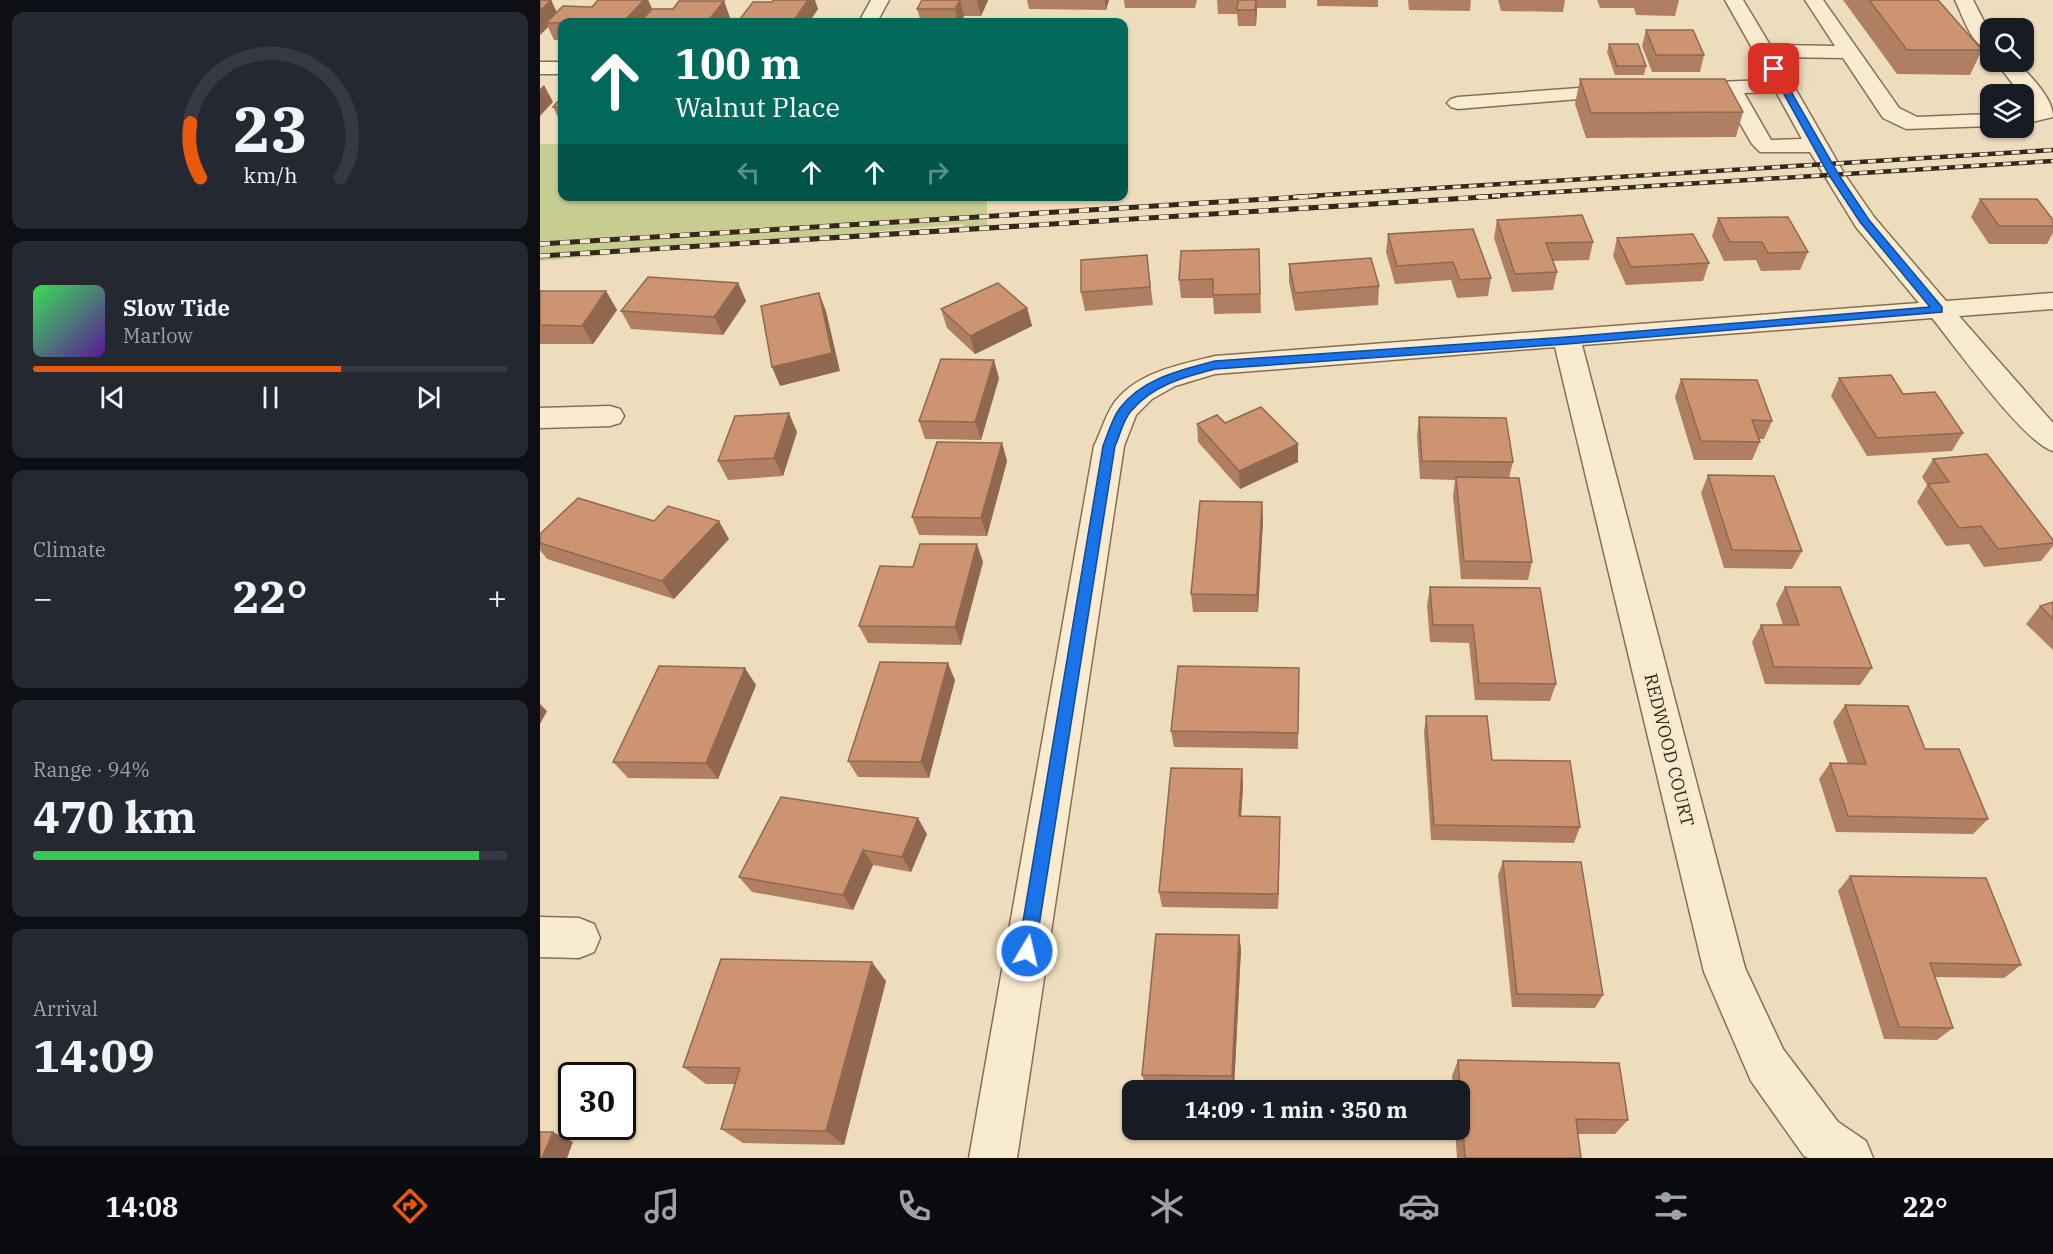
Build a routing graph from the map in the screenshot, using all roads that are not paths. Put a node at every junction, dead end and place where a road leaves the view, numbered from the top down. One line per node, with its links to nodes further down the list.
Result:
1 (880, 0): 5 (street)
2 (1734, 0): 7 (street)
3 (1814, 0): 8 (street)
4 (1964, 0): 6 (street)
5 (870, 18)
6 (1980, 33)
7 (1764, 51): 8 (street); 13 (street)
8 (1848, 52): 20 (street)
9 (540, 68): 10 (street)
10 (558, 68)
11 (2016, 72): 12 (street)
12 (2028, 84)
13 (1784, 86): 14 (street); 21 (street)
14 (1730, 88): 15 (street); 21 (street)
15 (1666, 89)
16 (1643, 90): 18 (street)
17 (2034, 94): 19 (street)
18 (1458, 103)
19 (2034, 115)
20 (1980, 121)
21 (1818, 145): 23 (street)
22 (2053, 302): 23 (street)
23 (1938, 309): 24 (street); 27 (street)
24 (1567, 340): 28 (street, REDWOOD COURT); 29 (street)
25 (610, 416): 26 (street)
26 (540, 418)
27 (2053, 441)
28 (1835, 1149)
29 (993, 1158)

